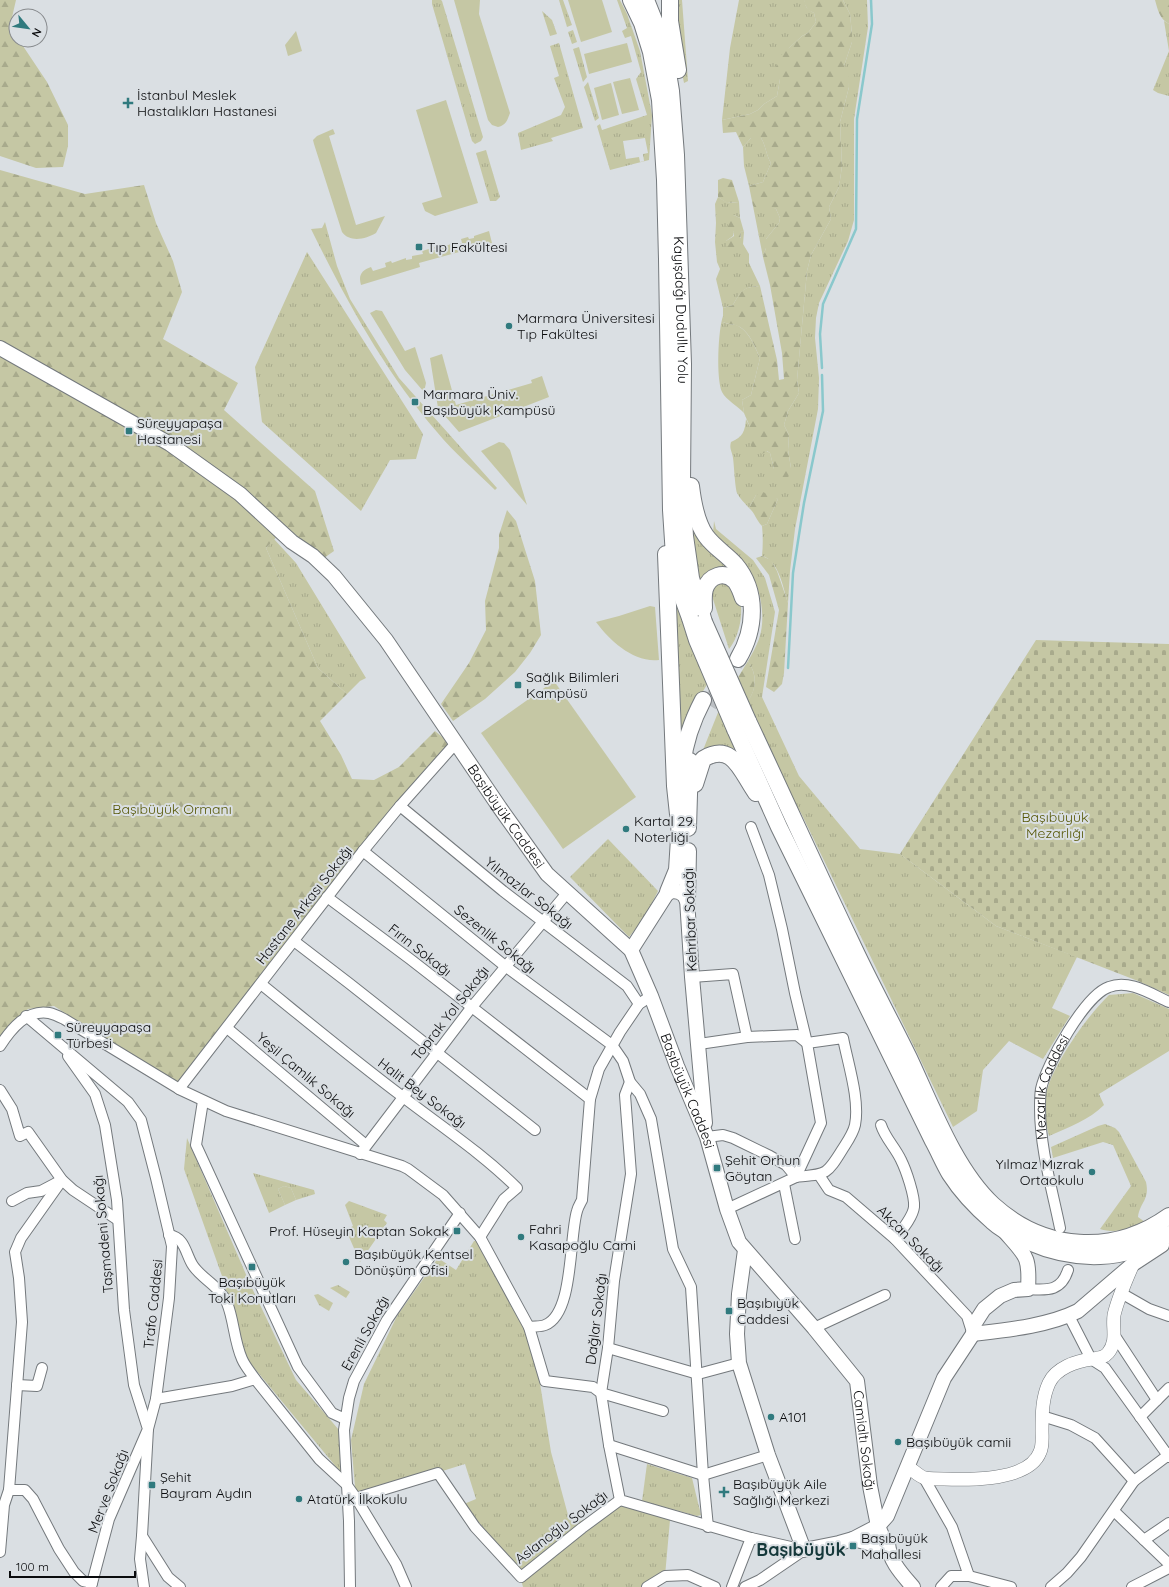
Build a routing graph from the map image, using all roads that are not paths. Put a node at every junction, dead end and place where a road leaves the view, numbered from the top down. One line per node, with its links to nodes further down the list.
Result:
1 (631, 0): 9 (main road, Kayışdağı Dudullu Yolu)
2 (646, 0): 6 (main road, Kayışdağı Dudullu Yolu)
3 (660, 0): 5 (main road)
4 (670, 0): 5 (main road)
5 (670, 21): 6 (main road)
6 (676, 155): 8 (main road, Kayışdağı Dudullu Yolu)
7 (0, 348): 13 (main road, Başıbüyük Caddesi)
8 (682, 407): 10 (main road, Kayışdağı Dudullu Yolu); 10 (main road)
9 (669, 447): 10 (main road, Kayışdağı Dudullu Yolu); 17 (main road)
10 (697, 620): 12 (main road, bridge)
11 (706, 702): 17 (main road)
12 (742, 725): 15 (main road); 60 (main road)
13 (453, 739): 14 (street, Hastane Arkası Sokağı); 20 (main road, Başıbüyük Caddesi)
14 (400, 806): 18 (street, Hastane Arkası Sokağı); 23 (street, Yılmazlar Sokağı)
15 (779, 827): 17 (main road); 63 (main road)
16 (751, 828): 36 (street)
17 (684, 832): 19 (main road); 22 (main road, Kehribar Sokağı)
18 (363, 852): 21 (street, Hastane Arkası Sokağı); 26 (street, Sezenlik Sokağı)
19 (668, 892): 22 (main road); 25 (main road)
20 (567, 893): 23 (street, Toprak Yol Sokağı); 25 (main road, Başıbüyük Caddesi)
21 (327, 897): 24 (street, Hastane Arkası Sokağı); 32 (street, Fırın Sokağı)
22 (687, 899): 27 (main road, Kehribar Sokağı)
23 (542, 922): 26 (street, Toprak Yol Sokağı); 31 (street, Yılmazlar Sokağı)
24 (294, 941): 28 (street, Hastane Arkası Sokağı); 41 (street)
25 (631, 950): 29 (main road, Başıbüyük Caddesi)
26 (505, 966): 32 (street, Toprak Yol Sokağı); 38 (street, Sezenlik Sokağı)
27 (692, 977): 35 (street); 37 (main road, Kehribar Sokağı)
28 (261, 984): 34 (street, Hastane Arkası Sokağı); 45 (street, Halit Bey Sokağı)
29 (651, 996): 31 (street); 50 (main road, Başıbüyük Caddesi)
30 (1169, 1002): 62 (street, Mezarlık Caddesi)
31 (639, 1004): 38 (street)
32 (471, 1008): 41 (street, Toprak Yol Sokağı); 46 (street, Fırın Sokağı)
33 (26, 1016): 39 (street); 40 (street, Trafo Caddesi); 43 (street)
34 (227, 1028): 43 (street, Hastane Arkası Sokağı); 51 (street, Yeşil Çamlık Sokağı)
35 (747, 1036): 36 (street); 37 (street)
36 (807, 1043): 53 (street); 54 (street)
37 (699, 1044): 50 (main road, Kehribar Sokağı)
38 (612, 1045): 42 (street, Sezenlik Sokağı); 46 (street)
39 (0, 1046)
40 (62, 1047): 61 (street, Taşmadeni Sokağı); 65 (street, Trafo Caddesi)
41 (437, 1052): 45 (street, Toprak Yol Sokağı); 49 (street)
42 (630, 1082): 82 (street, Dağlar Sokağı); 86 (street)
43 (180, 1089): 47 (street)
44 (0, 1090): 55 (street)
45 (404, 1098): 51 (street, Toprak Yol Sokağı); 66 (street, Halit Bey Sokağı)
46 (590, 1099): 78 (street)
47 (203, 1101): 52 (street); 96 (street)
48 (881, 1125): 67 (street)
49 (535, 1130)
50 (706, 1137): 54 (street); 58 (main road, Başıbüyük Caddesi)
51 (366, 1145): 52 (street, Toprak Yol Sokağı)
52 (360, 1154): 59 (street)
53 (819, 1175): 54 (street); 67 (street, Akçan Sokağı)
54 (796, 1177): 56 (street)
55 (62, 1180): 57 (street); 61 (street); 88 (street)
56 (784, 1184): 58 (street); 68 (street)
57 (12, 1201)
58 (727, 1209): 70 (main road, Başıbüyük Caddesi)
59 (460, 1213): 66 (street); 96 (street, Erenli Sokağı)
60 (1169, 1216)
61 (118, 1220): 97 (street, Taşmadeni Sokağı)
62 (1060, 1228)
63 (1002, 1229): 64 (main road); 73 (main road)
64 (1169, 1234)
65 (169, 1235): 87 (street); 91 (street, Trafo Caddesi)
66 (480, 1237): 78 (street)
67 (895, 1238): 80 (street, Akçan Sokağı)
68 (795, 1239)
69 (1169, 1240): 71 (main road)
70 (745, 1250): 79 (main road, Camialtı Sokağı); 84 (main road)
71 (1133, 1264): 74 (street); 76 (main road)
72 (1068, 1270): 73 (street)
73 (1021, 1289): 80 (main road)
74 (1121, 1293): 77 (street); 81 (street)
75 (885, 1295): 79 (street)
76 (1069, 1316): 80 (main road); 83 (street)
77 (1169, 1316)
78 (529, 1327): 90 (street)
79 (814, 1328): 106 (main road, Camialtı Sokağı)
80 (973, 1334): 101 (main road)
81 (1115, 1336): 83 (street); 92 (street)
82 (608, 1348): 86 (street); 90 (street, Dağlar Sokağı)
83 (1092, 1359): 94 (street); 95 (street)
84 (739, 1363): 86 (street); 99 (main road)
85 (42, 1368): 88 (street)
86 (698, 1374): 102 (street)
87 (255, 1379): 91 (street); 105 (street)
88 (17, 1384): 107 (street)
89 (1169, 1388): 92 (street)
90 (601, 1393): 93 (street); 98 (street, Dağlar Sokağı)
91 (156, 1399): 97 (street, Trafo Caddesi)
92 (1157, 1400): 95 (street)
93 (663, 1411)
94 (1042, 1416): 103 (street); 104 (street)
95 (1140, 1417): 100 (street)
96 (345, 1419): 105 (street, Erenli Sokağı)
97 (148, 1429): 115 (street, Trafo Caddesi); 126 (street, Merve Sokağı)
98 (609, 1445): 102 (street); 110 (street, Dağlar Sokağı)
99 (768, 1455): 102 (street); 119 (main road)
100 (1168, 1455): 104 (street)
101 (908, 1467): 103 (street); 106 (main road); 112 (main road)
102 (703, 1475): 114 (street)
103 (924, 1478): 124 (street)
104 (1134, 1480): 111 (street)
105 (346, 1484): 108 (street); 130 (street, Erenli Sokağı)
106 (870, 1486): 112 (main road, Camialtı Sokağı)
107 (9, 1490): 109 (street); 120 (street); 126 (street)
108 (356, 1498): 110 (street, Aslanoğlu Sokağı); 131 (street)
109 (0, 1500)
110 (620, 1500): 114 (street)
111 (1114, 1511): 118 (street); 138 (street)
112 (883, 1521): 117 (main road); 121 (main road)
113 (1169, 1523): 118 (street)
114 (708, 1527): 116 (street)
115 (142, 1536): 128 (street, Trafo Caddesi); 129 (street)
116 (750, 1538): 119 (street); 133 (street)
117 (853, 1539): 119 (main road); 121 (main road)
118 (1144, 1540): 122 (street)
119 (804, 1550): 125 (street)
120 (0, 1552)
121 (888, 1552): 135 (main road)
122 (1169, 1564)
123 (1169, 1568): 139 (street)
124 (969, 1576): 136 (street); 137 (street)
125 (762, 1584): 134 (street)
126 (92, 1585)
127 (648, 1586): 132 (street)
128 (144, 1587)
129 (180, 1587)
130 (350, 1587)
131 (406, 1587)
132 (715, 1587)
133 (732, 1587)
134 (745, 1587)
135 (913, 1587)
136 (941, 1587)
137 (1012, 1587)
138 (1051, 1587)
139 (1132, 1587)

